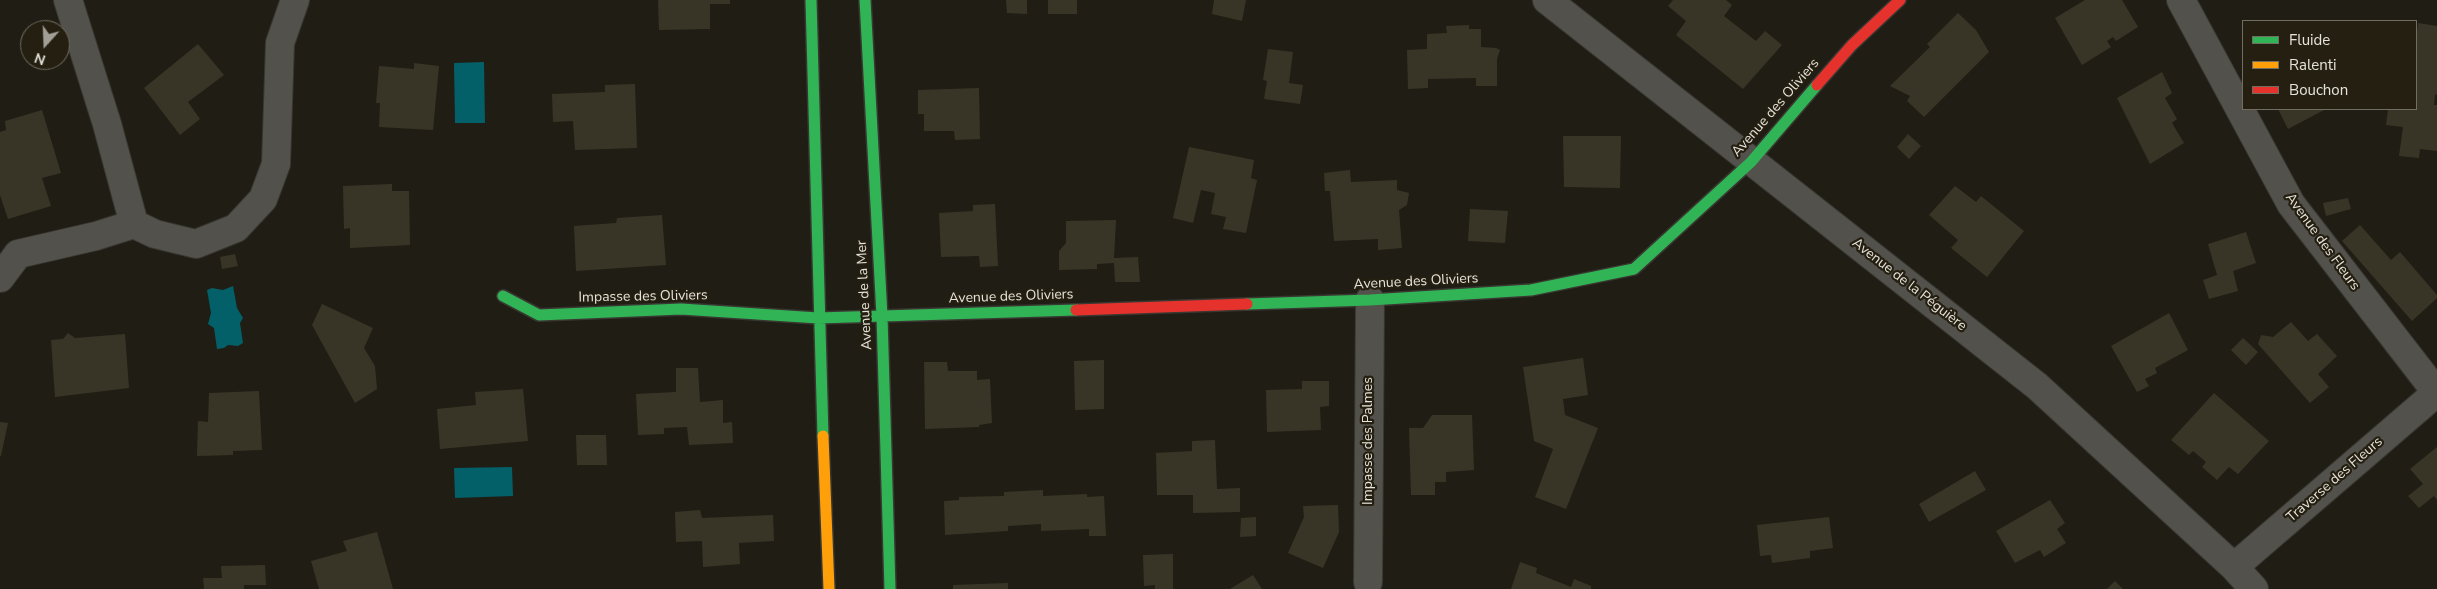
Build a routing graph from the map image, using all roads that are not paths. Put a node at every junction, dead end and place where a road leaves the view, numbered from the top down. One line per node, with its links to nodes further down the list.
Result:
1 (68, 0): 9 (street)
2 (295, 0): 9 (street)
3 (811, 0): 14 (street)
4 (865, 0): 13 (street, Avenue de la Mer)
5 (1547, 0): 8 (street, Avenue de la Péguière)
6 (1900, 0): 8 (street, Avenue des Oliviers)
7 (2181, 0): 15 (street, Avenue des Fleurs)
8 (1751, 162): 12 (street, Avenue des Oliviers); 16 (street, Avenue de la Péguière)
9 (134, 224): 10 (street)
10 (0, 278)
11 (503, 296): 14 (street, Impasse des Oliviers)
12 (1370, 300): 13 (street, Avenue des Oliviers); 17 (street, Impasse des Palmes)
13 (882, 316): 14 (street, Avenue des Oliviers); 19 (street, Avenue de la Mer)
14 (818, 318): 18 (street)
15 (2436, 393): 16 (street, Traverse des Fleurs)
16 (2234, 567): 20 (street, Avenue de la Péguière)
17 (1368, 582)
18 (829, 589)
19 (890, 589)
20 (2254, 589)

